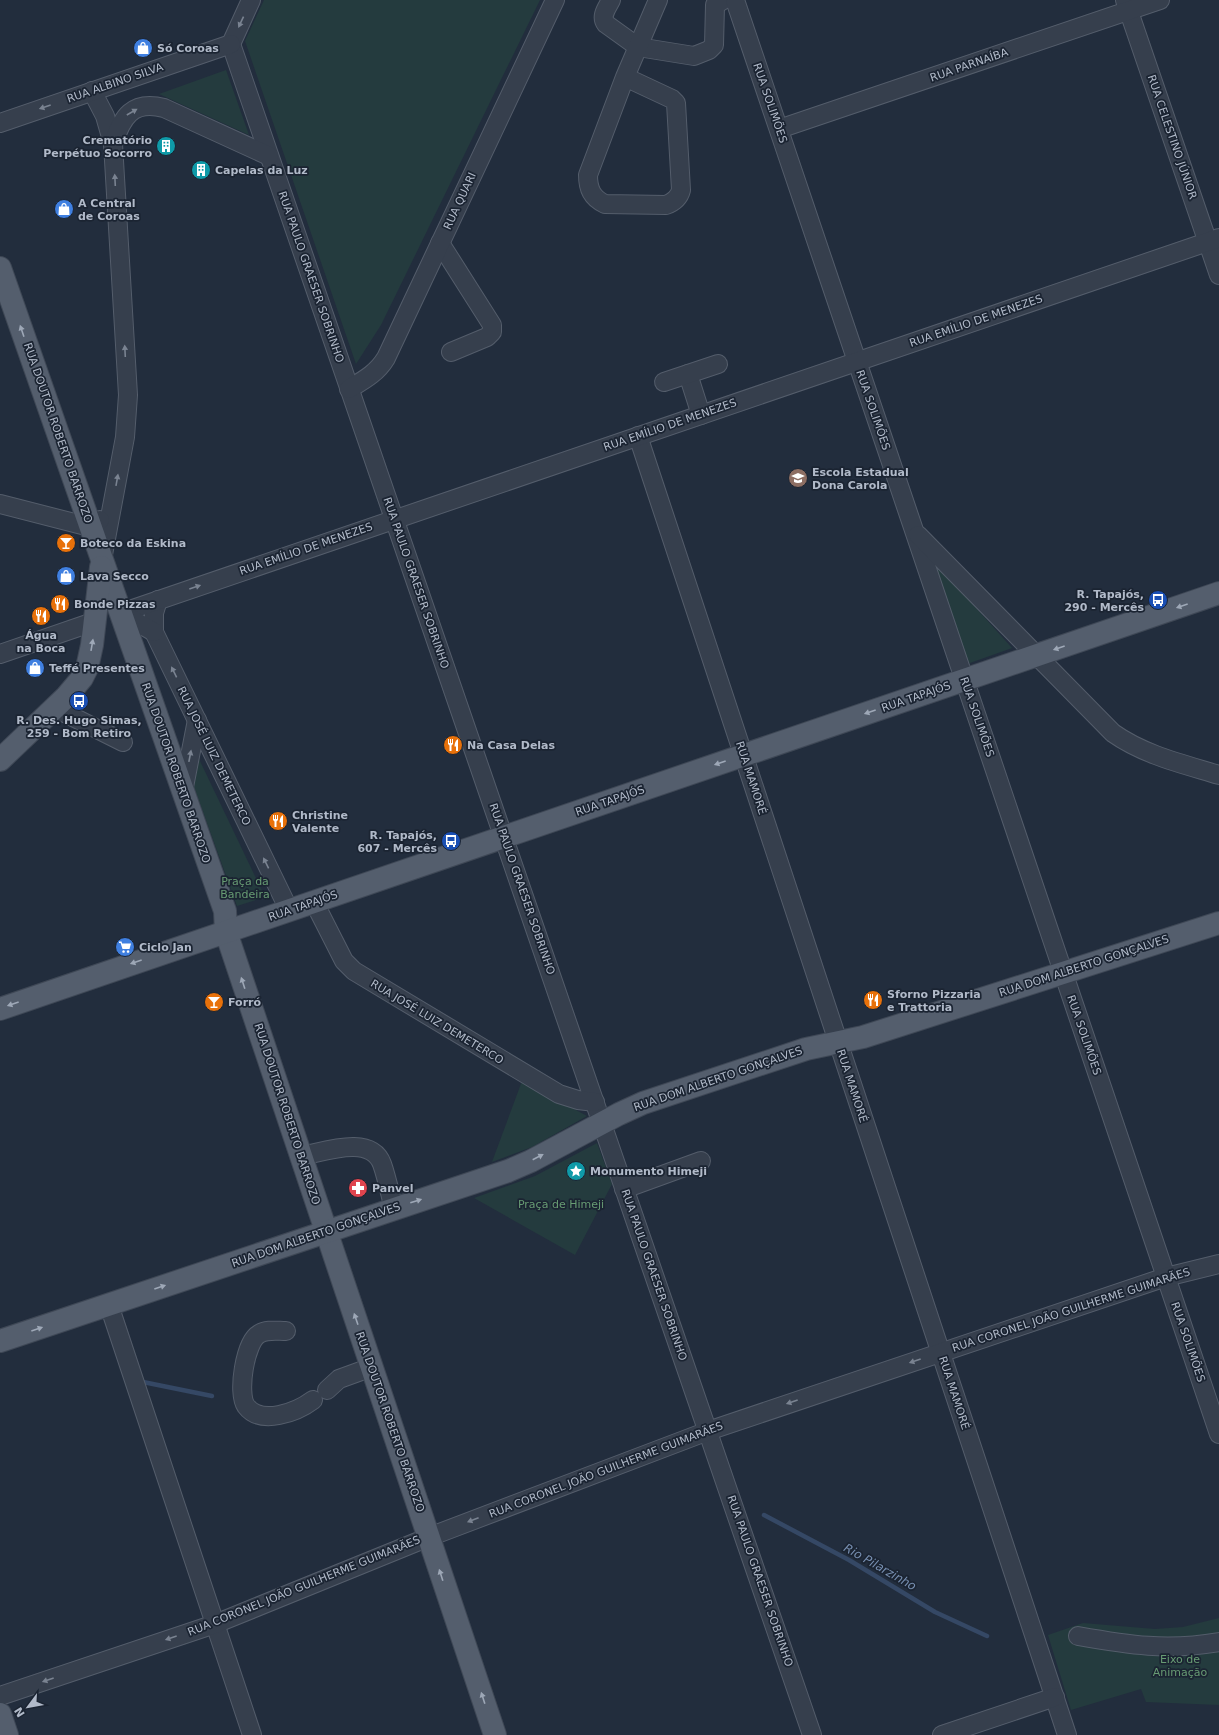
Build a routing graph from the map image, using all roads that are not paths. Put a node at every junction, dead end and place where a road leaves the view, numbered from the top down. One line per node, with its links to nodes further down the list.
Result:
1 (251, 0): 9 (street, one-way to 9)
2 (555, 0): 18 (street, RUA QUARI)
3 (611, 0): 10 (street)
4 (658, 0): 10 (street)
5 (723, 0): 10 (street)
6 (735, 0): 14 (street, RUA SOLIMÕES)
7 (1160, 0): 8 (street, RUA PARNAÍBA)
8 (1127, 5): 14 (street, RUA PARNAÍBA); 17 (street, RUA CELESTINO JÚNIOR)
9 (231, 44): 12 (street, RUA ALBINO SILVA); 16 (street, RUA PAULO GRAESER SOBRINHO)
10 (638, 47): 11 (street)
11 (625, 77): 11 (street)
12 (92, 91): 13 (street, RUA ALBINO SILVA, one-way to 13); 15 (street)
13 (0, 123)
14 (779, 130): 22 (street, RUA SOLIMÕES)
15 (113, 144): 16 (street, one-way to 16); 30 (street, one-way to 15)
16 (269, 156): 26 (street, RUA PAULO GRAESER SOBRINHO)
17 (1214, 240): 20 (street, RUA CELESTINO JÚNIOR); 22 (street, RUA EMÍLIO DE MENEZES)
18 (440, 243): 21 (street); 26 (street, RUA QUARI)
19 (0, 268): 32 (main road, RUA DOUTOR ROBERTO BARROZO, one-way to 19)
20 (1219, 275)
21 (451, 352)
22 (857, 362): 27 (street, RUA EMÍLIO DE MENEZES); 33 (street, RUA SOLIMÕES)
23 (718, 364): 24 (street)
24 (688, 374): 25 (street); 27 (street)
25 (664, 382)
26 (349, 389): 31 (street, RUA PAULO GRAESER SOBRINHO)
27 (701, 415): 28 (street, RUA EMÍLIO DE MENEZES)
28 (638, 436): 31 (street, RUA EMÍLIO DE MENEZES); 47 (street, RUA MAMORÉ)
29 (0, 504): 32 (street)
30 (111, 513): 32 (street); 34 (street)
31 (394, 519): 36 (street, RUA EMÍLIO DE MENEZES, one-way to 31); 51 (street, RUA PAULO GRAESER SOBRINHO)
32 (90, 526): 34 (main road, RUA DOUTOR ROBERTO BARROZO)
33 (914, 531): 42 (street); 43 (street, RUA SOLIMÕES)
34 (102, 560): 37 (main road, RUA DOUTOR ROBERTO BARROZO); 38 (main road)
35 (1219, 593): 42 (main road, RUA TAPAJÓS, one-way to 42)
36 (158, 600): 37 (street, RUA EMÍLIO DE MENEZES); 39 (street, RUA JOSÉ LUIZ DEMETERCO)
37 (120, 613): 39 (street); 40 (main road, RUA DOUTOR ROBERTO BARROZO)
38 (96, 621): 40 (main road); 41 (street); 44 (main road, one-way to 38)
39 (154, 632): 45 (street, RUA JOSÉ LUIZ DEMETERCO, one-way to 39)
40 (130, 641): 50 (main road, RUA DOUTOR ROBERTO BARROZO)
41 (0, 654)
42 (1035, 656): 43 (main road, RUA TAPAJÓS); 49 (street)
43 (965, 680): 47 (main road, RUA TAPAJÓS, one-way to 47); 56 (street, RUA SOLIMÕES)
44 (55, 708): 46 (street); 48 (main road)
45 (197, 720): 50 (street, one-way to 45); 53 (street, RUA JOSÉ LUIZ DEMETERCO, one-way to 45)
46 (123, 742)
47 (744, 756): 51 (main road, RUA TAPAJÓS, one-way to 51); 58 (street, RUA MAMORÉ)
48 (0, 760)
49 (1219, 775)
50 (183, 792): 55 (main road, RUA DOUTOR ROBERTO BARROZO)
51 (504, 837): 52 (main road, RUA TAPAJÓS); 59 (street, RUA PAULO GRAESER SOBRINHO)
52 (314, 902): 53 (main road, RUA TAPAJÓS); 59 (street, RUA JOSÉ LUIZ DEMETERCO)
53 (289, 910): 55 (main road, RUA TAPAJÓS)
54 (1219, 923): 56 (main road, RUA DOM ALBERTO GONÇALVES)
55 (226, 932): 57 (main road, RUA TAPAJÓS, one-way to 57); 61 (main road, RUA DOUTOR ROBERTO BARROZO, one-way to 55)
56 (1063, 973): 58 (main road, RUA DOM ALBERTO GONÇALVES); 67 (street, RUA SOLIMÕES)
57 (0, 1009)
58 (838, 1042): 60 (main road, RUA DOM ALBERTO GONÇALVES); 71 (street, RUA MAMORÉ)
59 (595, 1102): 60 (street, RUA PAULO GRAESER SOBRINHO)
60 (602, 1124): 63 (street, RUA PAULO GRAESER SOBRINHO); 64 (main road, RUA DOM ALBERTO GONÇALVES, one-way to 60)
61 (301, 1156): 64 (street); 65 (main road, RUA DOUTOR ROBERTO BARROZO)
62 (701, 1161): 63 (street)
63 (624, 1189): 75 (street, RUA PAULO GRAESER SOBRINHO)
64 (394, 1208): 65 (main road, RUA DOM ALBERTO GONÇALVES)
65 (326, 1231): 68 (main road, RUA DOM ALBERTO GONÇALVES, one-way to 65); 72 (main road, RUA DOUTOR ROBERTO BARROZO, one-way to 65)
66 (1219, 1264): 67 (street, RUA CORONEL JOÃO GUILHERME GUIMARÃES)
67 (1166, 1277): 71 (street, RUA CORONEL JOÃO GUILHERME GUIMARÃES); 76 (street, RUA SOLIMÕES)
68 (109, 1305): 70 (main road, RUA DOM ALBERTO GONÇALVES, one-way to 68); 78 (street)
69 (286, 1331): 74 (street)
70 (0, 1341)
71 (941, 1353): 75 (street, RUA CORONEL JOÃO GUILHERME GUIMARÃES, one-way to 75); 82 (street, RUA MAMORÉ)
72 (374, 1373): 73 (street); 77 (main road, RUA DOUTOR ROBERTO BARROZO)
73 (329, 1389)
74 (313, 1400)
75 (708, 1431): 77 (street, RUA CORONEL JOÃO GUILHERME GUIMARÃES, one-way to 77); 87 (street, RUA PAULO GRAESER SOBRINHO)
76 (1219, 1434)
77 (429, 1537): 78 (street, RUA CORONEL JOÃO GUILHERME GUIMARÃES); 86 (main road, RUA DOUTOR ROBERTO BARROZO, one-way to 77)
78 (215, 1624): 81 (street, RUA CORONEL JOÃO GUILHERME GUIMARÃES, one-way to 81); 85 (street)
79 (1078, 1636): 80 (street)
80 (1219, 1642)
81 (0, 1696)
82 (1054, 1698): 88 (street); 89 (street, RUA MAMORÉ)
83 (0, 1714): 84 (main road)
84 (7, 1735)
85 (252, 1735)
86 (495, 1735)
87 (812, 1735)
88 (942, 1735)
89 (1067, 1735)

